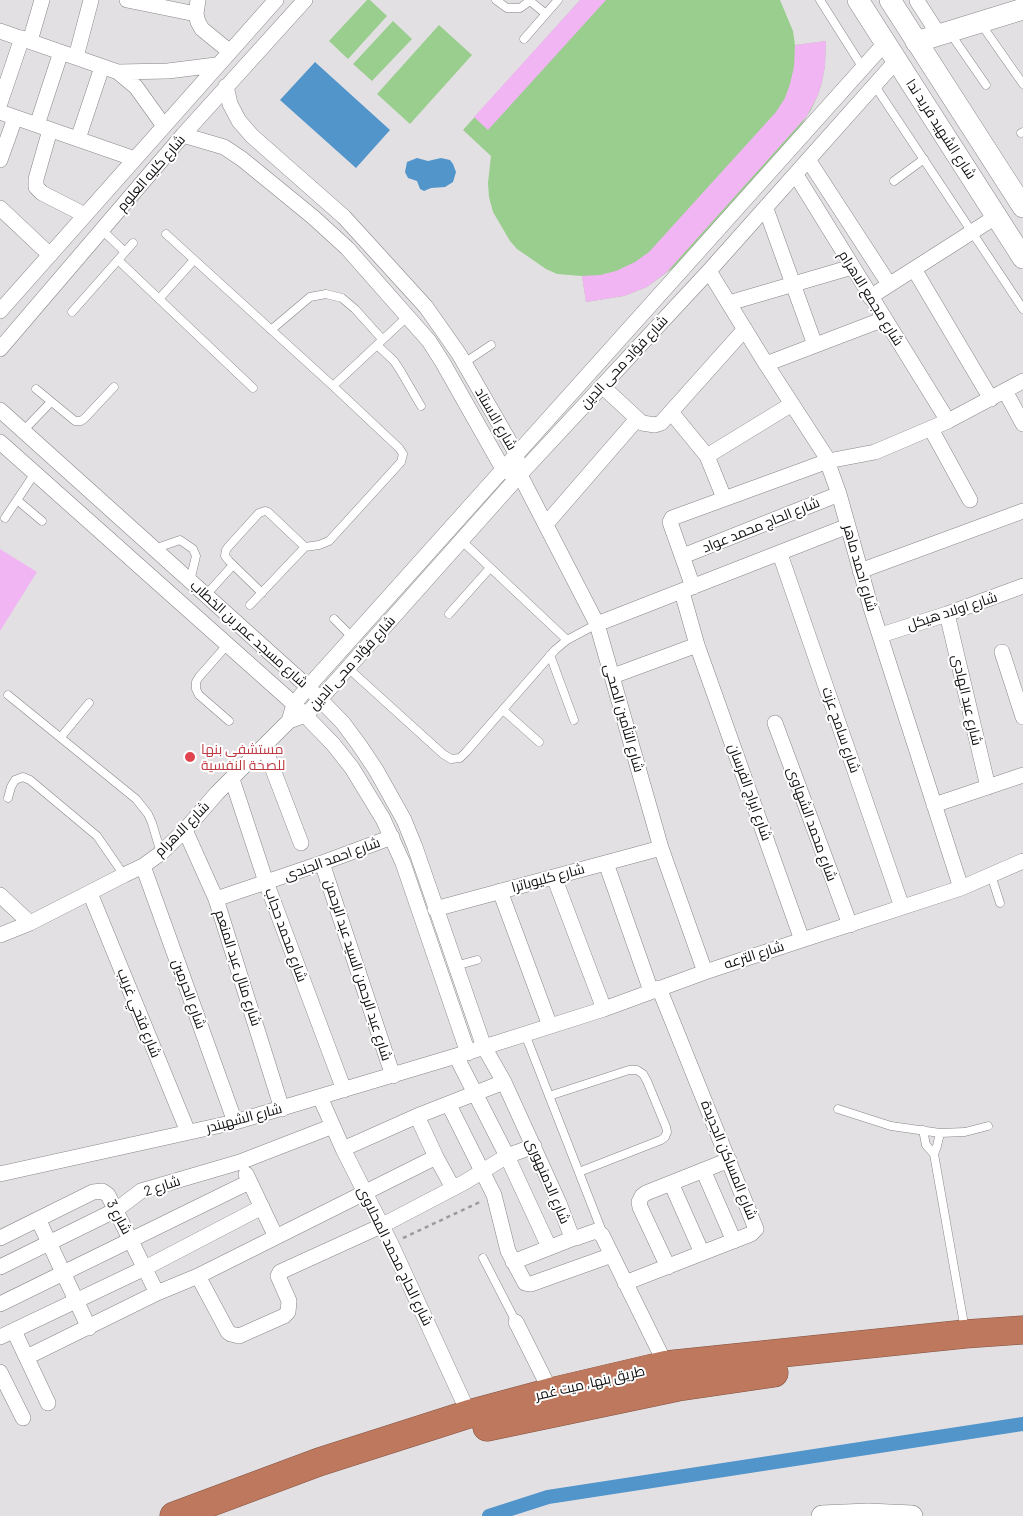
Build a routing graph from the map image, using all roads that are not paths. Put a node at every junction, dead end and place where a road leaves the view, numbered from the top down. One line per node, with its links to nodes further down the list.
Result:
1 (42, 0): 21 (street)
2 (91, 0): 26 (street)
3 (127, 0): 11 (street)
4 (304, 0): 34 (street, شارع كليه العلوم)
5 (496, 0): 6 (lane)
6 (530, 0): 16 (lane)
7 (558, 0): 16 (lane)
8 (820, 0): 30 (lane)
9 (858, 0): 22 (main road, شارع الشهيد فريد ندا)
10 (890, 0): 23 (main road, شارع الشهيد فريد ندا)
11 (152, 2): 14 (street)
12 (270, 2): 24 (street, شارع كليه العلوم)
13 (917, 2): 19 (street)
14 (197, 7): 24 (street)
15 (1014, 7): 17 (main road)
16 (546, 14): 20 (lane)
17 (980, 23): 19 (main road); 32 (lane)
18 (0, 30): 21 (street)
19 (944, 34): 23 (main road); 33 (lane)
20 (524, 39)
21 (26, 40): 25 (street); 36 (street)
22 (886, 42): 27 (main road, شارع الشهيد فريد ندا); 30 (street, شارع فؤاد محى الدين)
23 (916, 42): 49 (main road, شارع الشهيد فريد ندا)
24 (229, 51): 28 (street, شارع كليه العلوم)
25 (60, 52): 26 (street); 40 (street)
26 (76, 57): 29 (street)
27 (897, 60): 35 (street, شارع فؤاد محى الدين); 53 (main road, شارع الشهيد فريد ندا)
28 (216, 65): 31 (street); 39 (street, شارع كليه العلوم)
29 (102, 66): 31 (street); 42 (street)
30 (863, 68): 35 (street); 107 (street, شارع فؤاد محى الدين)
31 (118, 72): 39 (street)
32 (1023, 84)
33 (986, 85)
34 (226, 86): 41 (street, شارع كليه العلوم); 71 (street, شارع الاستاد)
35 (875, 86): 44 (lane); 46 (street, شارع فؤاد محى الدين)
36 (0, 103)
37 (0, 112): 38 (street)
38 (15, 118): 40 (street); 45 (street)
39 (164, 126): 43 (street, شارع كليه العلوم)
40 (43, 128): 42 (street); 52 (street)
41 (183, 134): 54 (street, شارع كليه العلوم); 75 (street, شارع الاستاد)
42 (78, 139): 43 (street)
43 (134, 159): 52 (street, شارع كليه العلوم)
44 (924, 159): 48 (lane); 55 (lane)
45 (0, 160)
46 (809, 161): 47 (street, شارع فؤاد محى الدين); 67 (street)
47 (796, 175): 51 (street, شارع فؤاد محى الدين); 63 (street, شارع مجمع الاهرام)
48 (894, 181)
49 (1022, 203)
50 (0, 208): 59 (street)
51 (766, 209): 65 (street, شارع فؤاد محى الدين); 66 (street)
52 (85, 215): 59 (street, شارع كليه العلوم)
53 (997, 216): 55 (street); 60 (main road, شارع الشهيد فريد ندا)
54 (102, 230): 58 (lane); 82 (street, شارع كليه العلوم)
55 (972, 232): 64 (street); 72 (lane)
56 (166, 234): 62 (lane)
57 (133, 243): 58 (lane)
58 (125, 252): 61 (lane)
59 (50, 255): 73 (street, شارع كليه العلوم)
60 (1023, 258)
61 (118, 260): 69 (lane); 74 (lane)
62 (194, 260): 69 (lane); 78 (lane)
63 (852, 267): 66 (street); 68 (street, شارع مجمع الاهرام)
64 (914, 270): 67 (street); 93 (street)
65 (709, 271): 70 (street, شارع احمد ماهر); 88 (street, شارع فؤاد محى الدين)
66 (793, 284): 70 (street); 81 (street)
67 (889, 284): 68 (street)
68 (870, 296): 76 (street, شارع مجمع الاهرام)
69 (159, 299): 90 (lane)
70 (729, 303): 77 (street, شارع احمد ماهر)
71 (426, 307): 75 (street); 83 (street, شارع الاستاد)
72 (1023, 309)
73 (0, 311)
74 (72, 312)
75 (409, 317): 79 (lane); 84 (street, شارع الاستاد)
76 (884, 319): 81 (street); 100 (street, شارع مجمع الاهرام)
77 (744, 329): 85 (street, شارع احمد ماهر); 98 (street)
78 (271, 330): 79 (lane); 87 (lane)
79 (380, 342): 87 (lane); 96 (lane)
80 (492, 345): 83 (lane)
81 (815, 345): 85 (street)
82 (0, 349)
83 (461, 358): 84 (street); 104 (street, شارع الاستاد)
84 (444, 363): 106 (street, شارع الاستاد)
85 (766, 364): 95 (street, شارع احمد ماهر)
86 (1023, 382): 92 (street)
87 (332, 386): 123 (lane)
88 (602, 386): 99 (street); 112 (street, شارع فؤاد محى الدين)
89 (114, 387): 94 (lane)
90 (253, 388)
91 (36, 389): 94 (lane)
92 (1005, 391): 93 (street); 101 (street)
93 (991, 398): 100 (street)
94 (51, 402): 103 (lane)
95 (792, 404): 108 (street); 109 (street, شارع احمد ماهر)
96 (421, 406)
97 (0, 410): 103 (street, شارع مسجد عمر بن الخطاب)
98 (671, 412): 99 (street); 108 (street)
99 (637, 419): 120 (street)
100 (948, 421): 102 (street)
101 (1023, 424)
102 (931, 429): 109 (street); 116 (street)
103 (23, 431): 124 (street, شارع مسجد عمر بن الخطاب)
104 (508, 438): 106 (street); 107 (street, شارع الاستاد)
105 (0, 442): 111 (street, شارع مسجد عمر بن الخطاب)
106 (492, 450): 110 (street, شارع الاستاد)
107 (516, 453): 110 (street, شارع فؤاد محى الدين); 112 (street, شارع الاستاد)
108 (707, 456): 114 (street)
109 (828, 461): 113 (street, شارع احمد ماهر); 114 (street)
110 (503, 469): 112 (street, شارع الاستاد); 141 (street, شارع فؤاد محى الدين)
111 (35, 473): 115 (lane); 135 (street, شارع مسجد عمر بن الخطاب)
112 (520, 475): 120 (street, شارع التأمين الصحى); 122 (street, شارع فؤاد محى الدين)
113 (839, 494): 121 (street, شارع احمد ماهر); 126 (street, شارع الحاج محمد عواد)
114 (724, 498): 126 (street, شارع ابراج الفرسان)
115 (17, 500): 118 (lane); 119 (lane)
116 (970, 500)
117 (1023, 512): 129 (street)
118 (5, 518)
119 (42, 521)
120 (546, 524): 139 (street, شارع التأمين الصحى)
121 (848, 526): 125 (street); 129 (street, شارع احمد ماهر)
122 (462, 541): 128 (lane); 147 (street, شارع فؤاد محى الدين)
123 (305, 546): 127 (lane); 133 (lane)
124 (154, 549): 131 (street, شارع مسجد عمر بن الخطاب); 131 (lane)
125 (780, 554): 132 (street); 188 (street, شارع سامح عزت)
126 (683, 556): 132 (street, شارع ابراج الفرسان)
127 (233, 565): 131 (lane); 133 (lane)
128 (490, 568): 136 (lane); 142 (lane)
129 (860, 571): 140 (street, شارع احمد ماهر)
130 (1023, 586): 137 (street, شارع اولاد هيكل)
131 (199, 588): 135 (street); 149 (street, شارع مسجد عمر بن الخطاب)
132 (688, 590): 139 (street); 144 (street, شارع ابراج الفرسان)
133 (262, 593): 134 (lane)
134 (250, 605)
135 (185, 606): 143 (street, شارع مسجد عمر بن الخطاب)
136 (449, 614)
137 (947, 614): 140 (street, شارع اولاد هيكل); 166 (street, شارع عبد الهادى)
138 (334, 619): 141 (lane)
139 (598, 624): 142 (lane); 148 (street, شارع التأمين الصحى)
140 (881, 635): 168 (street, شارع احمد ماهر)
141 (352, 637): 149 (street, شارع فؤاد محى الدين)
142 (567, 640): 146 (lane)
143 (228, 644): 153 (street, شارع مسجد عمر بن الخطاب); 159 (lane)
144 (697, 645): 148 (street); 193 (street, شارع ابراج الفرسان)
145 (1002, 652): 156 (street)
146 (550, 655): 154 (lane); 158 (lane)
147 (348, 668): 151 (street, شارع فؤاد محى الدين); 154 (lane)
148 (613, 676): 172 (street, شارع التأمين الصحى)
149 (308, 687): 151 (street, شارع مسجد عمر بن الخطاب); 153 (street, شارع فؤاد محى الدين)
150 (8, 694): 161 (lane)
151 (321, 699): 155 (street, شارع فؤاد محى الدين); 189 (street, شارع مسجد عمر بن الخطاب)
152 (89, 703): 161 (lane)
153 (294, 704): 155 (street, شارع مسجد عمر بن الخطاب); 157 (street, شارع فؤاد محى الدين)
154 (503, 710): 162 (lane)
155 (306, 715): 157 (street, شارع فؤاد محى الدين); 170 (street, شارع مسجد عمر بن الخطاب)
156 (1023, 717)
157 (289, 720): 163 (street, شارع الاهرام)
158 (574, 720)
159 (229, 721)
160 (775, 723): 191 (street, شارع محمد الشهاوى)
161 (61, 738): 173 (lane)
162 (539, 742)
163 (264, 746): 165 (street, شارع الاهرام); 171 (street)
164 (1023, 775): 166 (street)
165 (232, 779): 169 (street, شارع الاهرام); 181 (street, شارع محمد حجاب)
166 (988, 786): 168 (street)
167 (8, 798): 179 (lane)
168 (934, 805): 182 (street, شارع احمد ماهر)
169 (185, 830): 173 (street, شارع الاهرام); 186 (street, شارع منال عبد المنعم)
170 (392, 837): 176 (street, شارع احمد الجندى); 202 (street, شارع مسجد عمر بن الخطاب)
171 (301, 843)
172 (661, 848): 175 (street, شارع كليوباترا); 196 (street, شارع التأمين الصحى)
173 (160, 853): 177 (street, شارع الاهرام)
174 (1023, 861): 178 (street, شارع الترعه)
175 (606, 862): 180 (street, شارع كليوباترا); 197 (street, شارع المساكن الجديدة)
176 (322, 863): 181 (street, شارع احمد الجندى); 203 (street, شارع عبد الرحمن السيد عبد الرحمن)
177 (143, 866): 179 (street, شارع الاهرام); 213 (street, شارع الحرمين)
178 (992, 875): 182 (street, شارع الترعه); 187 (lane)
179 (124, 876): 184 (street, شارع الاهرام)
180 (554, 877): 183 (street, شارع كليوباترا); 198 (street)
181 (266, 882): 186 (street, شارع احمد الجندى); 205 (street, شارع محمد حجاب)
182 (961, 888): 188 (street, شارع الترعه)
183 (500, 892): 189 (street, شارع كليوباترا); 199 (street)
184 (90, 893): 190 (street, شارع الاهرام); 217 (street, شارع فتحي غريب)
185 (0, 895): 190 (street)
186 (216, 899): 210 (street, شارع منال عبد المنعم)
187 (1000, 903)
188 (902, 907): 191 (street, شارع الترعه)
189 (435, 909): 195 (street, شارع مسجد عمر بن الخطاب)
190 (30, 922): 192 (street, شارع الاهرام)
191 (850, 925): 193 (street, شارع الترعه)
192 (0, 935)
193 (802, 940): 196 (street, شارع الترعه)
194 (477, 960): 195 (lane)
195 (455, 966): 201 (street, شارع مسجد عمر بن الخطاب)
196 (705, 972): 197 (street, شارع الترعه)
197 (655, 990): 198 (street, شارع الترعه); 224 (street, شارع المساكن الجديدة)
198 (604, 1009): 199 (street, شارع الترعه)
199 (550, 1026): 200 (street, شارع الترعه)
200 (525, 1034): 201 (street, شارع الترعه); 207 (lane)
201 (484, 1047): 202 (street, شارع الشهبندر); 204 (street, شارع الدمنهورى)
202 (462, 1055): 203 (street, شارع الشهبندر); 206 (street, شارع مسجد عمر بن الخطاب)
203 (392, 1076): 205 (street, شارع الشهبندر)
204 (504, 1082): 206 (street); 219 (street, شارع الدمنهورى)
205 (344, 1090): 208 (street, شارع الشهبندر)
206 (474, 1094): 209 (street); 222 (street, شارع مسجد عمر بن الخطاب)
207 (549, 1096): 228 (lane); 228 (lane)
208 (320, 1097): 210 (street, شارع الشهبندر); 214 (street, شارع الحاج محمد المحلاوى)
209 (449, 1105): 212 (street); 227 (street)
210 (282, 1109): 213 (street, شارع الشهبندر)
211 (838, 1109): 216 (lane)
212 (417, 1116): 220 (street); 223 (street)
213 (235, 1122): 217 (street, شارع الشهبندر)
214 (333, 1126): 220 (street, شارع الحاج محمد المحلاوى); 225 (street, شارع 2)
215 (988, 1126): 218 (lane)
216 (922, 1130): 218 (lane); 221 (lane)
217 (188, 1132): 229 (street, شارع الشهبندر)
218 (940, 1133): 221 (lane)
219 (534, 1146): 222 (street); 240 (street, شارع الدمنهورى)
220 (344, 1149): 233 (street, شارع الحاج محمد المحلاوى)
221 (934, 1154): 263 (lane)
222 (507, 1156): 227 (street); 245 (street, شارع مسجد عمر بن الخطاب)
223 (436, 1157): 232 (street); 233 (street)
224 (729, 1160): 226 (street); 243 (street, شارع المساكن الجديدة)
225 (240, 1162): 230 (street); 235 (street, شارع 2)
226 (703, 1170): 231 (street); 243 (street)
227 (482, 1171): 232 (street); 249 (street)
228 (579, 1172): 242 (lane)
229 (0, 1174)
230 (249, 1182): 234 (street); 241 (street)
231 (671, 1183): 246 (street); 251 (street)
232 (453, 1188): 237 (street)
233 (365, 1193): 237 (street, شارع الحاج محمد المحلاوى); 238 (street)
234 (262, 1207): 238 (street); 252 (street)
235 (116, 1210): 236 (street, شارع 3); 241 (street, شارع 3); 244 (street, شارع 2)
236 (38, 1219): 239 (street, شارع 3); 244 (street)
237 (381, 1226): 254 (street); 271 (street, شارع الحاج محمد المحلاوى)
238 (276, 1237): 254 (street)
239 (0, 1238)
240 (574, 1238): 242 (street, شارع الدمنهورى); 245 (street)
241 (131, 1240): 252 (street, شارع 3); 253 (street)
242 (606, 1240): 247 (street)
243 (734, 1241): 246 (street, شارع المساكن الجديدة)
244 (50, 1244): 250 (street, شارع 2); 253 (street)
245 (549, 1247): 249 (street)
246 (702, 1254): 251 (street, شارع المساكن الجديدة)
247 (612, 1255): 249 (street); 255 (street)
248 (483, 1258): 259 (lane)
249 (513, 1262)
250 (0, 1267)
251 (668, 1267): 255 (street, شارع المساكن الجديدة)
252 (145, 1268): 256 (street, شارع 3); 257 (street)
253 (63, 1274): 257 (street); 258 (street)
254 (198, 1276): 256 (street)
255 (625, 1283): 267 (street)
256 (157, 1294): 260 (street)
257 (75, 1301): 260 (street); 262 (street)
258 (0, 1304)
259 (516, 1322): 269 (street)
260 (89, 1328): 266 (street)
261 (1023, 1330): 263 (highway, طريق بنها, ميت غمر)
262 (14, 1331): 264 (street); 266 (street)
263 (965, 1334): 267 (highway, طريق بنها, ميت غمر)
264 (0, 1337)
265 (1023, 1345): 269 (highway, طريق بنها, ميت غمر)
266 (27, 1357): 270 (street)
267 (666, 1365): 269 (highway, طريق بنها, ميت غمر)
268 (0, 1372): 272 (street)
269 (554, 1402): 271 (highway, طريق بنها, ميت غمر); 274 (highway, طريق بنها, ميت غمر)
270 (48, 1403)
271 (469, 1414): 273 (highway, طريق بنها, ميت غمر)
272 (23, 1418)
273 (174, 1516)
274 (215, 1516)
275 (822, 1516): 276 (main road)
276 (912, 1516)

